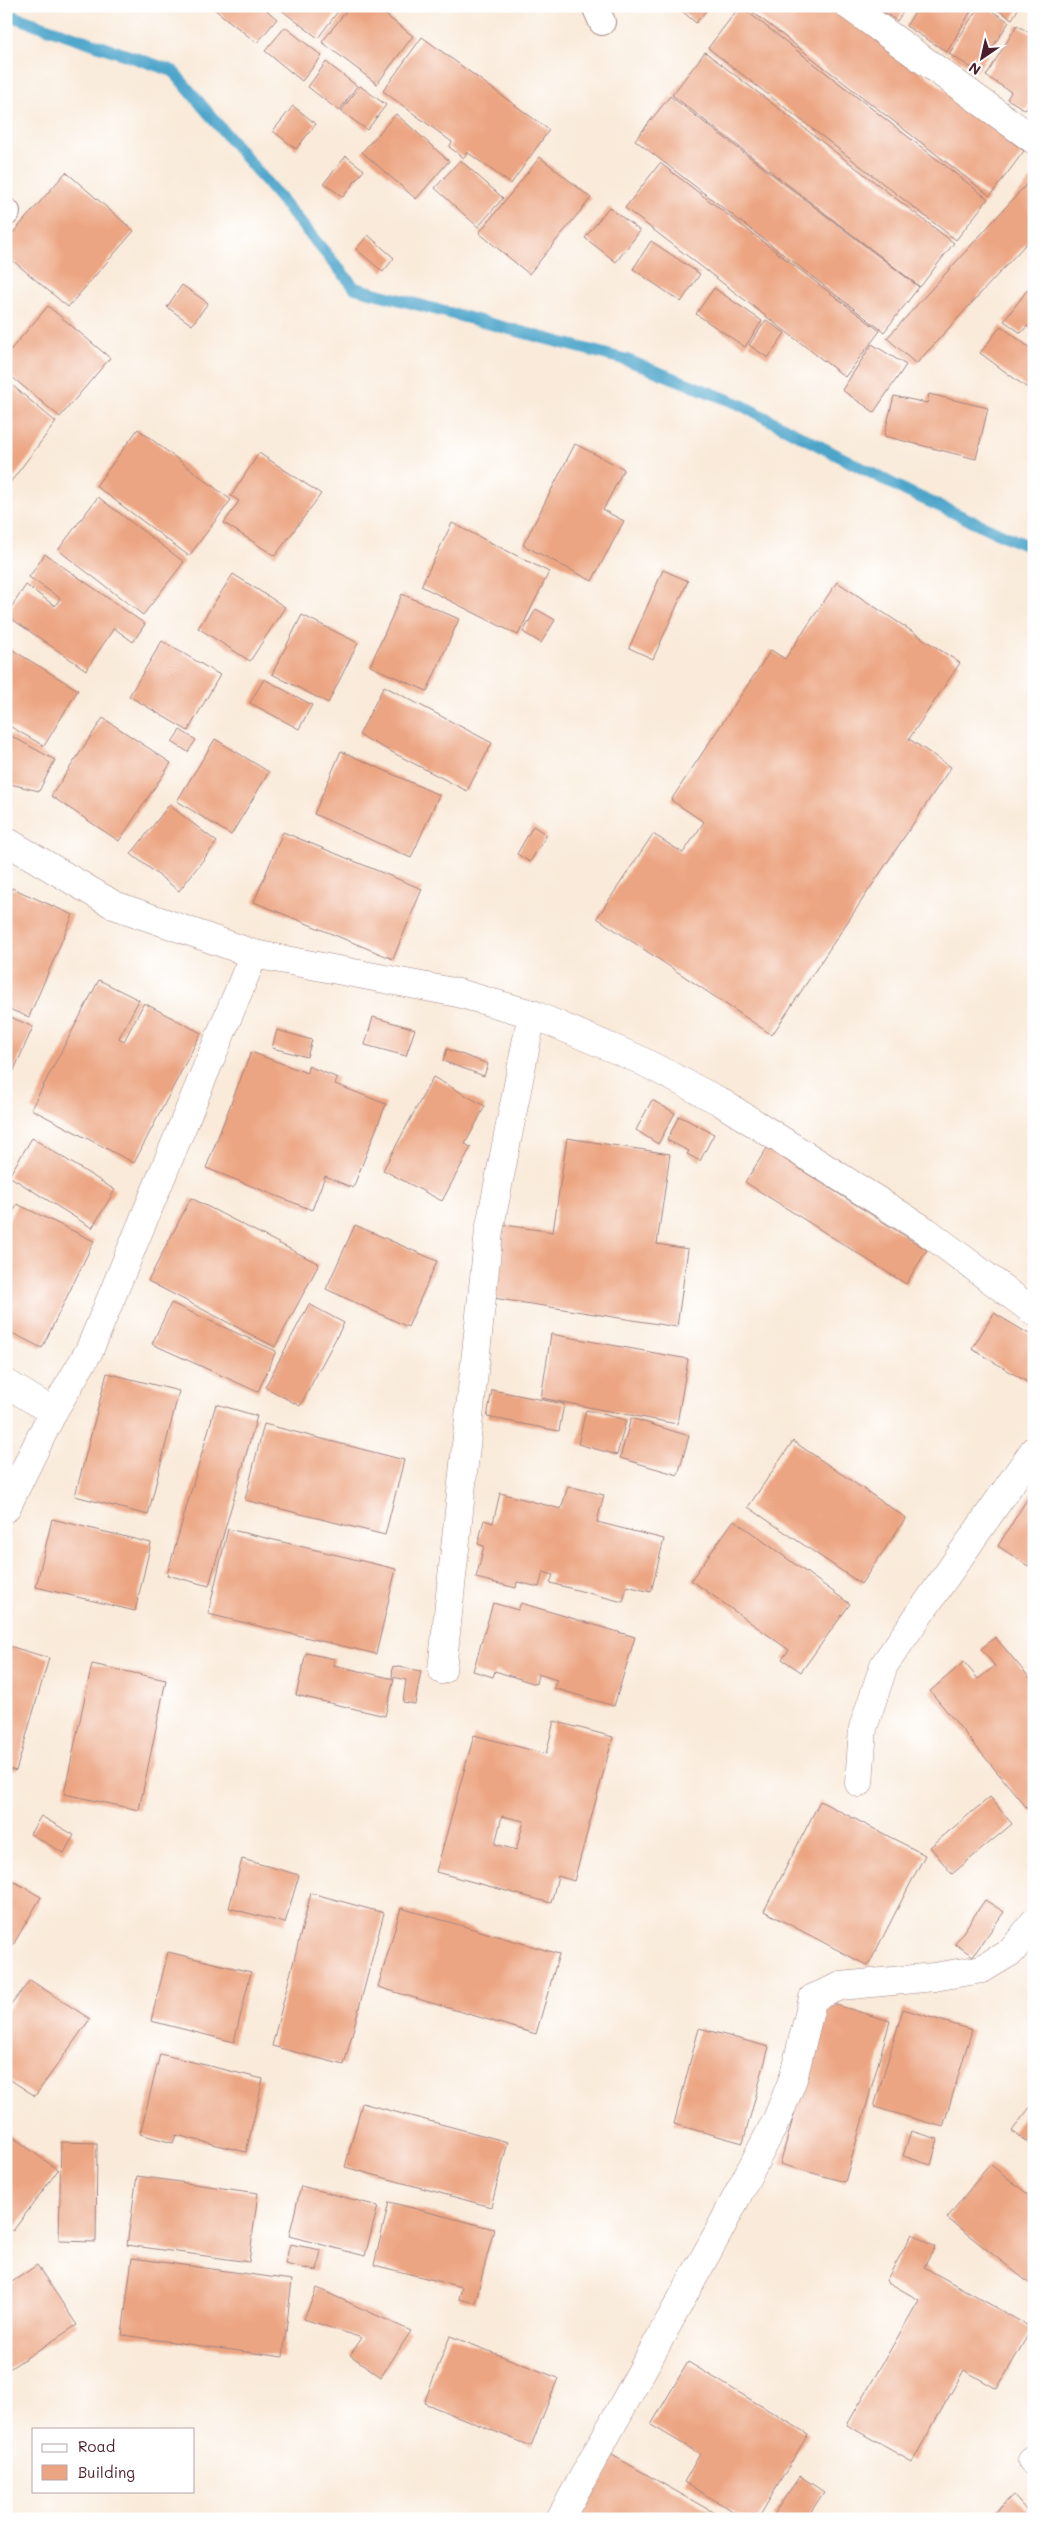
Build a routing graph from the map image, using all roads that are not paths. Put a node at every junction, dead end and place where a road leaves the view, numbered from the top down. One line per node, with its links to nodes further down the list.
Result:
1 (849, 6): 2 (street)
2 (1034, 140)
3 (6, 842): 4 (street)
4 (254, 954): 5 (street); 8 (street)
5 (532, 1014): 6 (street); 11 (street)
6 (1034, 1312)
7 (6, 1383): 8 (street)
8 (53, 1412): 10 (street)
9 (1034, 1450): 12 (street)
10 (6, 1508)
11 (442, 1670)
12 (859, 1783)
13 (1034, 1922): 14 (street)
14 (560, 2519)

